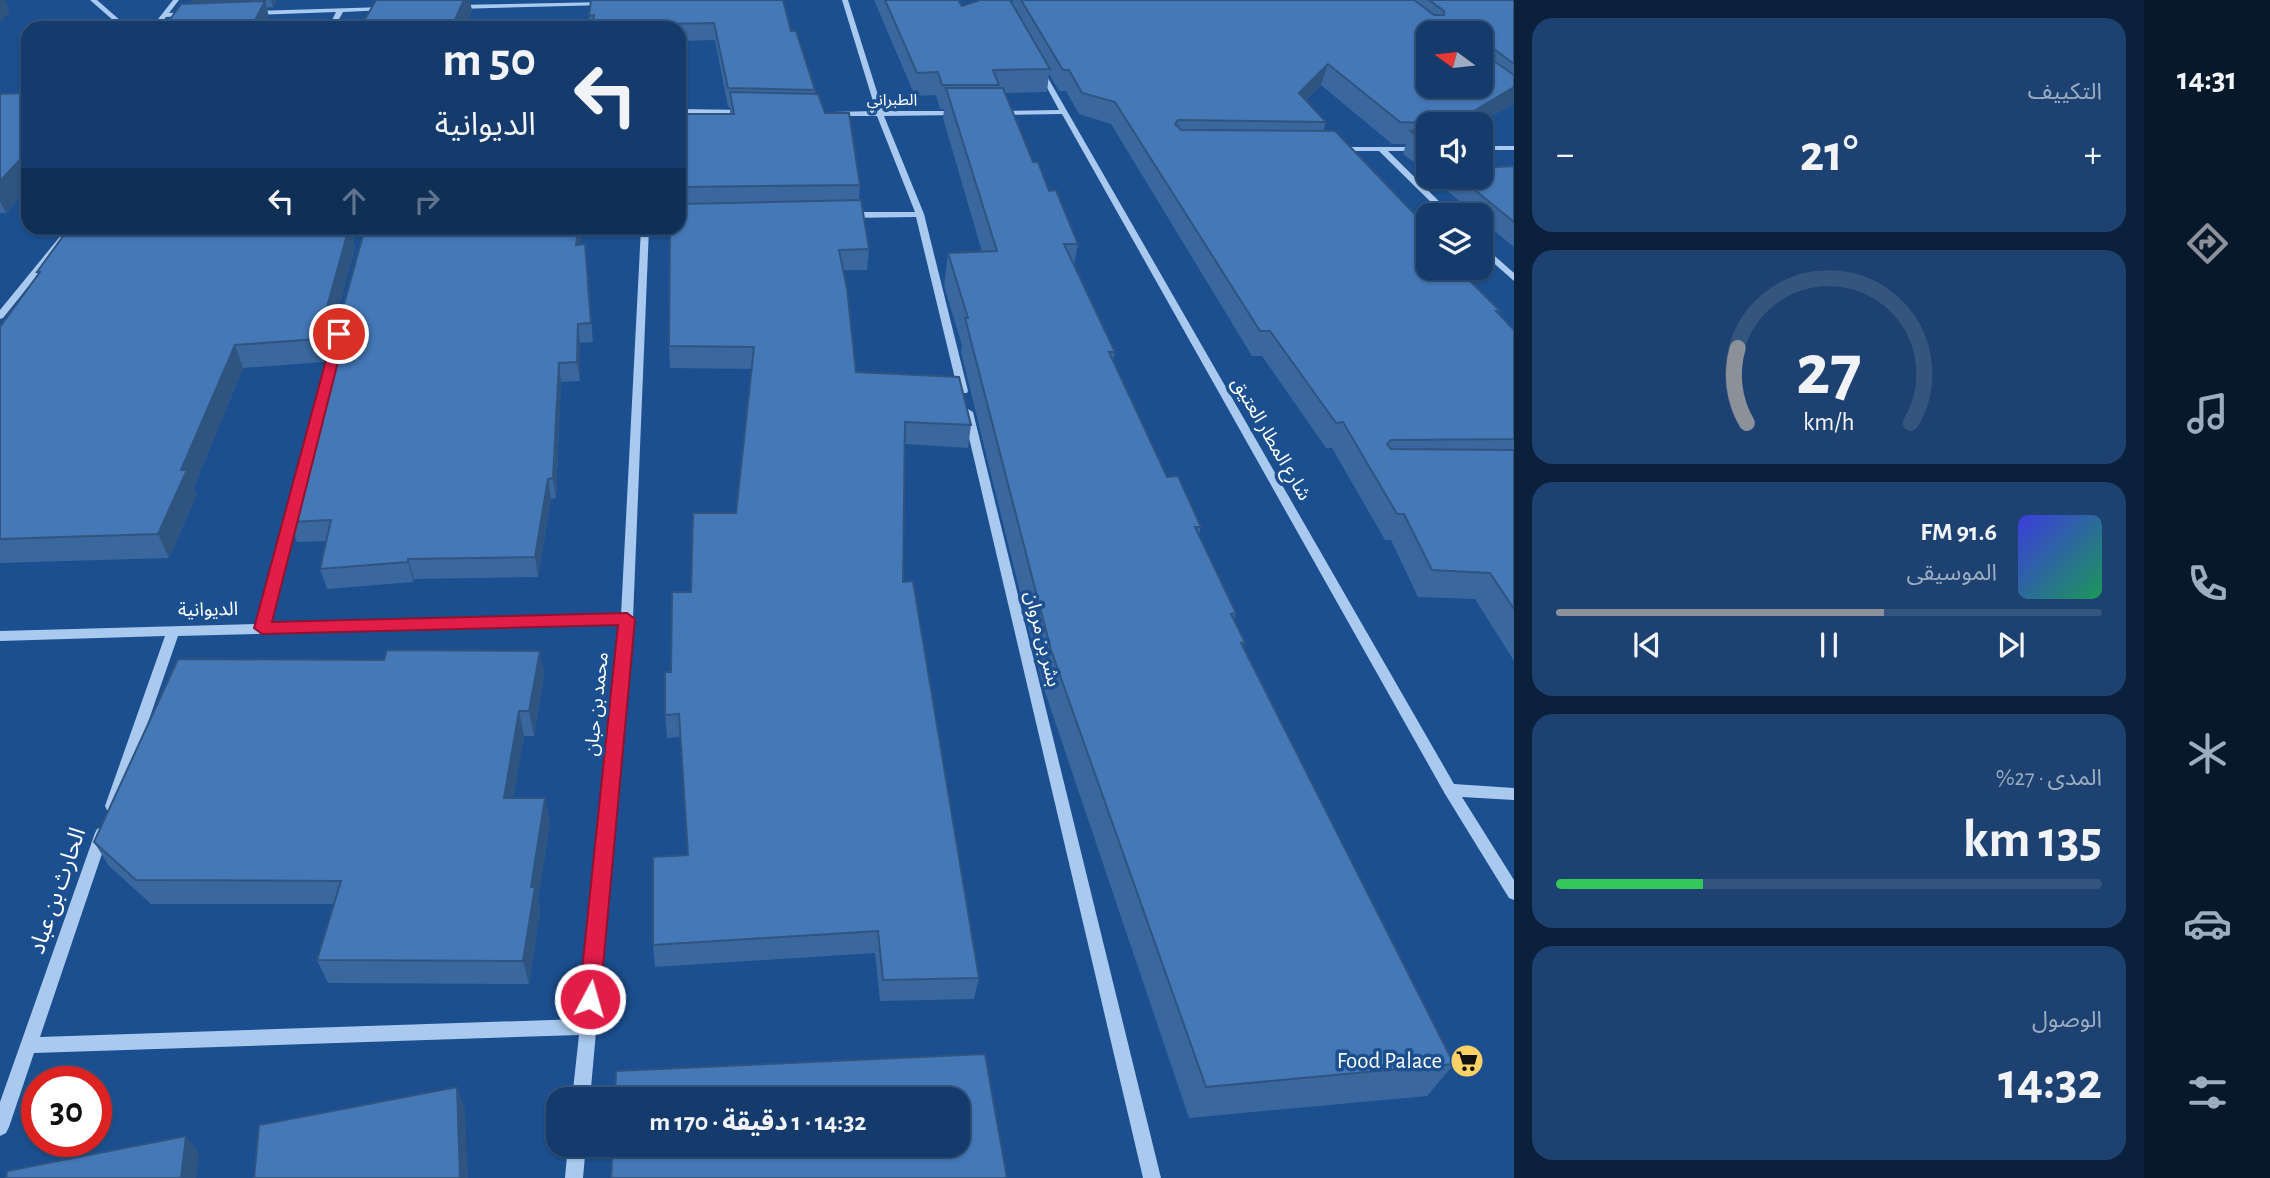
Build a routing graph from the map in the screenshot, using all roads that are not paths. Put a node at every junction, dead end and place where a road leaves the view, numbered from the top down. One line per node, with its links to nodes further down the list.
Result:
1 (93, 0): 11 (street)
2 (176, 0): 10 (street)
3 (845, 0): 21 (street, بشر بن مروان)
4 (620, 4): 5 (street)
5 (443, 7)
6 (391, 9): 7 (street)
7 (341, 10): 8 (street); 13 (street)
8 (246, 13)
9 (192, 14): 10 (street)
10 (165, 15): 12 (street)
11 (118, 21)
12 (160, 21)
13 (335, 21)
14 (1032, 56): 16 (street, شارع المطار العتيق)
15 (686, 111): 17 (street)
16 (1064, 112): 19 (street); 40 (street, شارع المطار العتيق)
17 (759, 113)
18 (972, 113): 21 (street, الطبراني)
19 (985, 113)
20 (826, 114): 21 (street, الطبراني)
21 (880, 114): 28 (street, بشر بن مروان)
22 (1493, 148): 23 (street)
23 (1514, 148)
24 (1327, 149): 25 (street)
25 (1381, 149): 26 (street); 27 (street)
26 (1416, 149)
27 (1437, 203)
28 (920, 214): 29 (street); 49 (street, بشر بن مروان)
29 (840, 216)
30 (65, 235): 34 (street)
31 (645, 235): 36 (street, محمد بن حبان)
32 (1493, 258): 33 (street)
33 (1514, 278)
34 (0, 316)
35 (342, 321): 37 (street)
36 (627, 619): 37 (street, الديوانية); 43 (street, محمد بن حبان)
37 (262, 628): 38 (street, الديوانية)
38 (173, 631): 39 (street, الديوانية); 44 (street, الحارث بن عباد)
39 (0, 636)
40 (1450, 790): 41 (street); 42 (street, شارع المطار العتيق)
41 (1514, 794)
42 (1514, 893)
43 (587, 1027): 44 (street); 45 (street, محمد بن حبان)
44 (29, 1045): 46 (street, الحارث بن عباد)
45 (582, 1087)
46 (0, 1127)
47 (576, 1157): 48 (street)
48 (574, 1178)
49 (1152, 1178)

